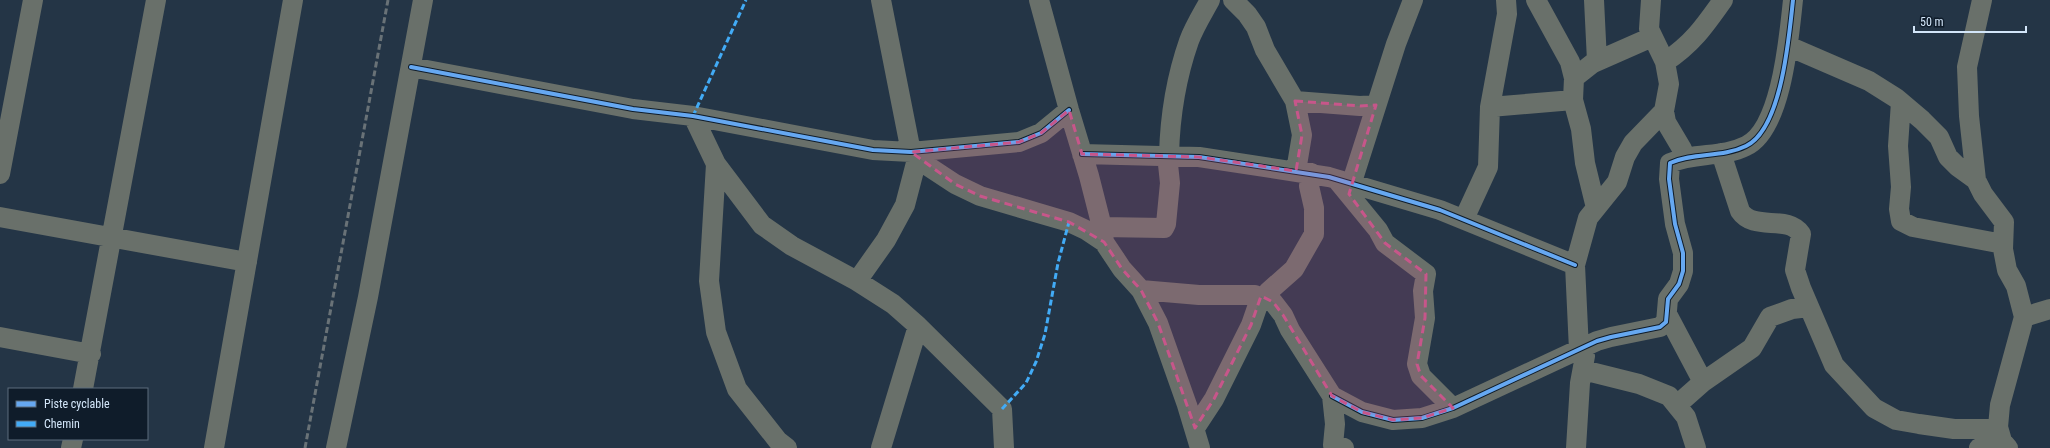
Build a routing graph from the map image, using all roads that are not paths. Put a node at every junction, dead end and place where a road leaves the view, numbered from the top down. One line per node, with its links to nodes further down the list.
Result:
1 (34, 0): 38 (street)
2 (156, 0): 45 (street)
3 (423, 0): 21 (street)
4 (881, 0): 34 (street)
5 (1040, 0): 28 (street)
6 (1210, 0): 33 (street)
7 (1233, 0): 24 (street)
8 (1413, 0): 26 (street)
9 (1506, 0): 27 (street)
10 (1536, 0): 22 (street)
11 (1594, 0): 19 (street)
12 (1651, 0): 17 (street)
13 (1723, 0): 20 (street)
14 (1793, 0): 18 (street)
15 (1982, 0): 39 (street)
16 (289, 1): 47 (street)
17 (1652, 37): 19 (street); 20 (street)
18 (1788, 46): 25 (street); 31 (street)
19 (1597, 61): 22 (street)
20 (1665, 62): 29 (street)
21 (411, 67): 30 (street); 70 (street)
22 (1574, 78): 23 (street)
23 (1573, 100): 27 (street); 41 (street)
24 (1295, 101): 26 (street); 37 (street)
25 (1901, 102): 39 (street); 46 (street)
26 (1376, 105): 40 (street)
27 (1490, 107): 43 (street)
28 (1069, 110): 32 (street); 34 (street)
29 (1664, 111): 35 (street); 41 (street)
30 (693, 116): 34 (street); 36 (street)
31 (1721, 153): 35 (street); 52 (street)
32 (1082, 154): 33 (street); 44 (street)
33 (1168, 155): 37 (street); 44 (street)
34 (914, 156): 44 (street); 49 (street)
35 (1681, 158): 54 (street)
36 (716, 164): 49 (street); 71 (street)
37 (1304, 172): 40 (street); 51 (street)
38 (0, 174)
39 (1976, 180): 46 (street)
40 (1344, 182): 43 (street); 65 (street)
41 (1596, 208): 48 (street)
42 (0, 217): 45 (street)
43 (1464, 219): 48 (street)
44 (1103, 235): 50 (street)
45 (112, 238): 47 (street); 59 (street)
46 (2003, 244): 55 (street)
47 (247, 262): 69 (street)
48 (1575, 265): 58 (street)
49 (857, 281): 56 (street)
50 (1141, 290): 51 (street); 66 (street)
51 (1263, 297): 63 (street); 66 (street)
52 (1809, 307): 61 (street); 67 (street)
53 (2050, 309): 55 (street)
54 (1667, 314): 58 (street); 61 (street)
55 (2024, 317): 67 (street)
56 (918, 326): 72 (street); 73 (street)
57 (0, 337): 59 (street)
58 (1583, 348): 60 (street); 65 (street)
59 (91, 354): 62 (street)
60 (1583, 370): 64 (street); 75 (street)
61 (1703, 382): 64 (street)
62 (83, 388)
63 (1332, 396): 65 (street); 68 (street)
64 (1676, 404): 76 (street)
65 (1453, 408)
66 (1195, 428): 74 (street)
67 (2003, 439): 77 (street)
68 (1334, 447)
69 (214, 448)
70 (336, 448)
71 (787, 448)
72 (881, 448)
73 (1004, 448)
74 (1200, 448)
75 (1576, 448)
76 (1696, 448)
77 (1979, 448)

